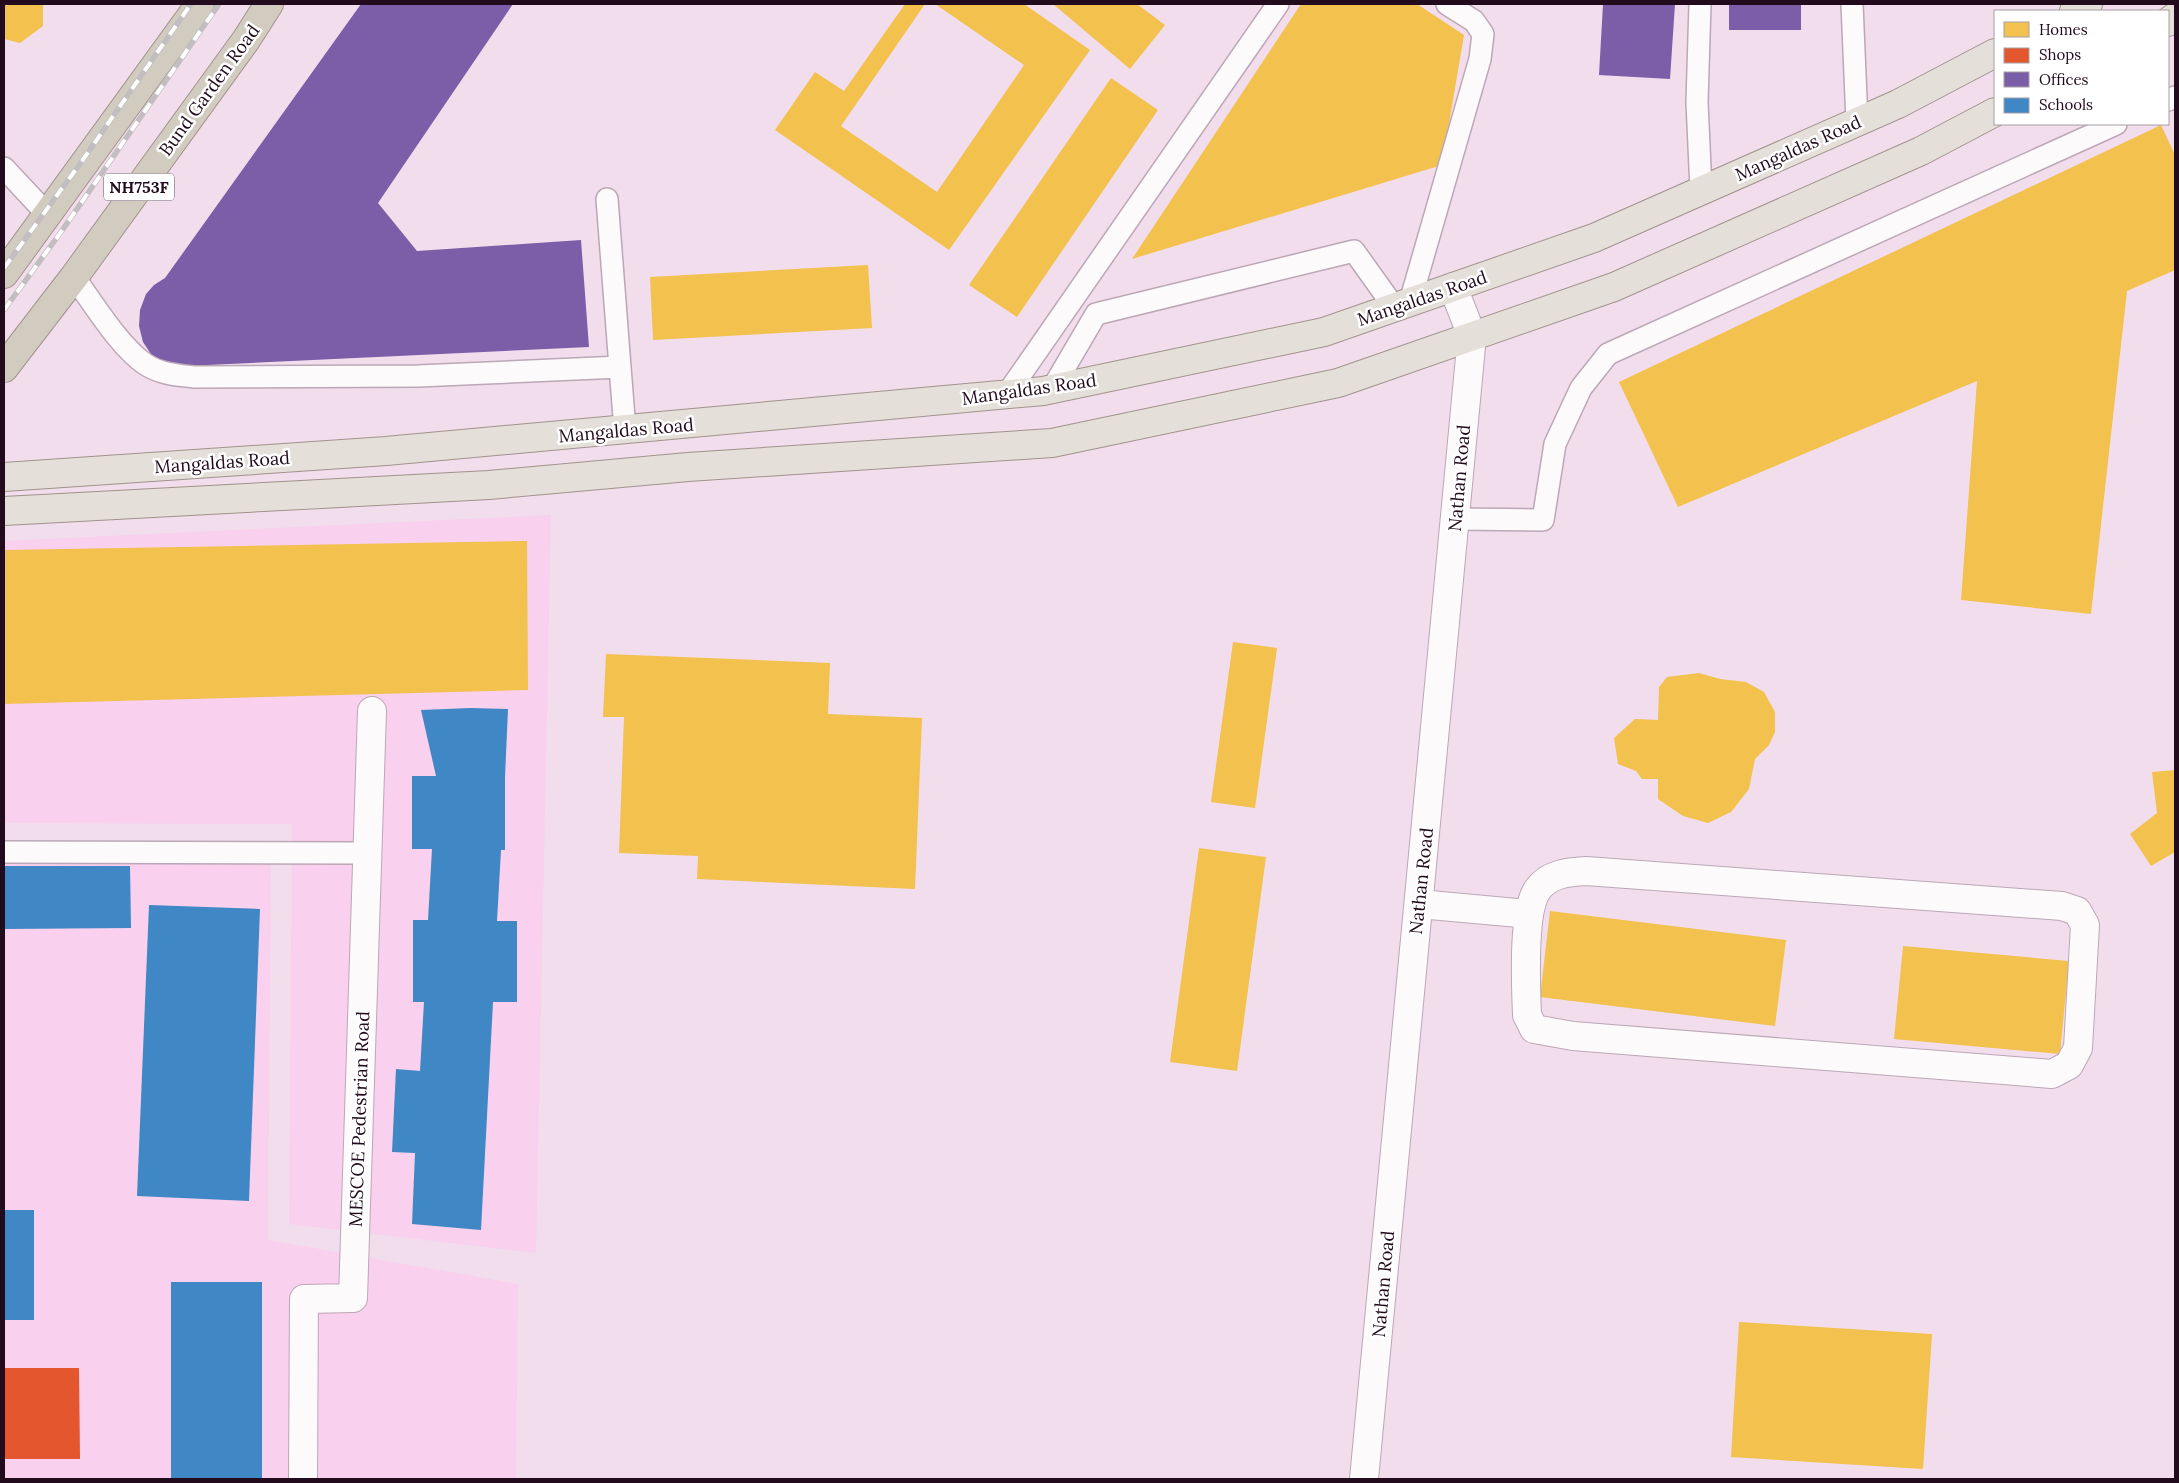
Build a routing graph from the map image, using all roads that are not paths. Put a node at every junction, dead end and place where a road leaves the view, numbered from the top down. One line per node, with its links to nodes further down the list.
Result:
1 (269, 4): 18 (highway, Bund Garden Road / NH753F)
2 (1278, 4): 25 (lane)
3 (1447, 4): 20 (lane)
4 (1700, 4): 14 (lane)
5 (1852, 4): 11 (lane)
6 (2088, 4): 8 (main road)
7 (196, 5): 16 (highway, NH753F)
8 (2076, 10)
9 (1994, 54): 11 (main road, Mangaldas Road)
10 (1994, 113): 21 (main road, Mangaldas Road)
11 (1857, 122): 14 (main road, Mangaldas Road)
12 (2114, 125): 29 (lane)
13 (4, 168): 16 (lane)
14 (1702, 190): 19 (main road, Mangaldas Road)
15 (607, 199): 22 (lane)
16 (47, 214): 17 (highway, NH753F)
17 (4, 274)
18 (74, 277): 22 (lane); 23 (highway, Bund Garden Road / NH753F)
19 (1453, 286): 20 (main road, Mangaldas Road); 21 (street, Nathan Road)
20 (1402, 305): 24 (main road, Mangaldas Road); 24 (lane)
21 (1472, 336): 28 (main road, Mangaldas Road); 29 (street, Nathan Road)
22 (620, 367): 26 (lane)
23 (4, 368)
24 (1052, 389): 25 (main road, Mangaldas Road)
25 (1007, 394): 26 (main road, Mangaldas Road)
26 (625, 430): 27 (main road, Mangaldas Road)
27 (4, 476)
28 (4, 511)
29 (1455, 519): 33 (street, Nathan Road)
30 (372, 711): 32 (street, MESCOE Pedestrian Road)
31 (4, 852): 32 (lane)
32 (368, 853): 35 (street, MESCOE Pedestrian Road)
33 (1419, 904): 34 (street); 36 (street, Nathan Road)
34 (1529, 914): 34 (street)
35 (303, 1479)
36 (1364, 1479)

